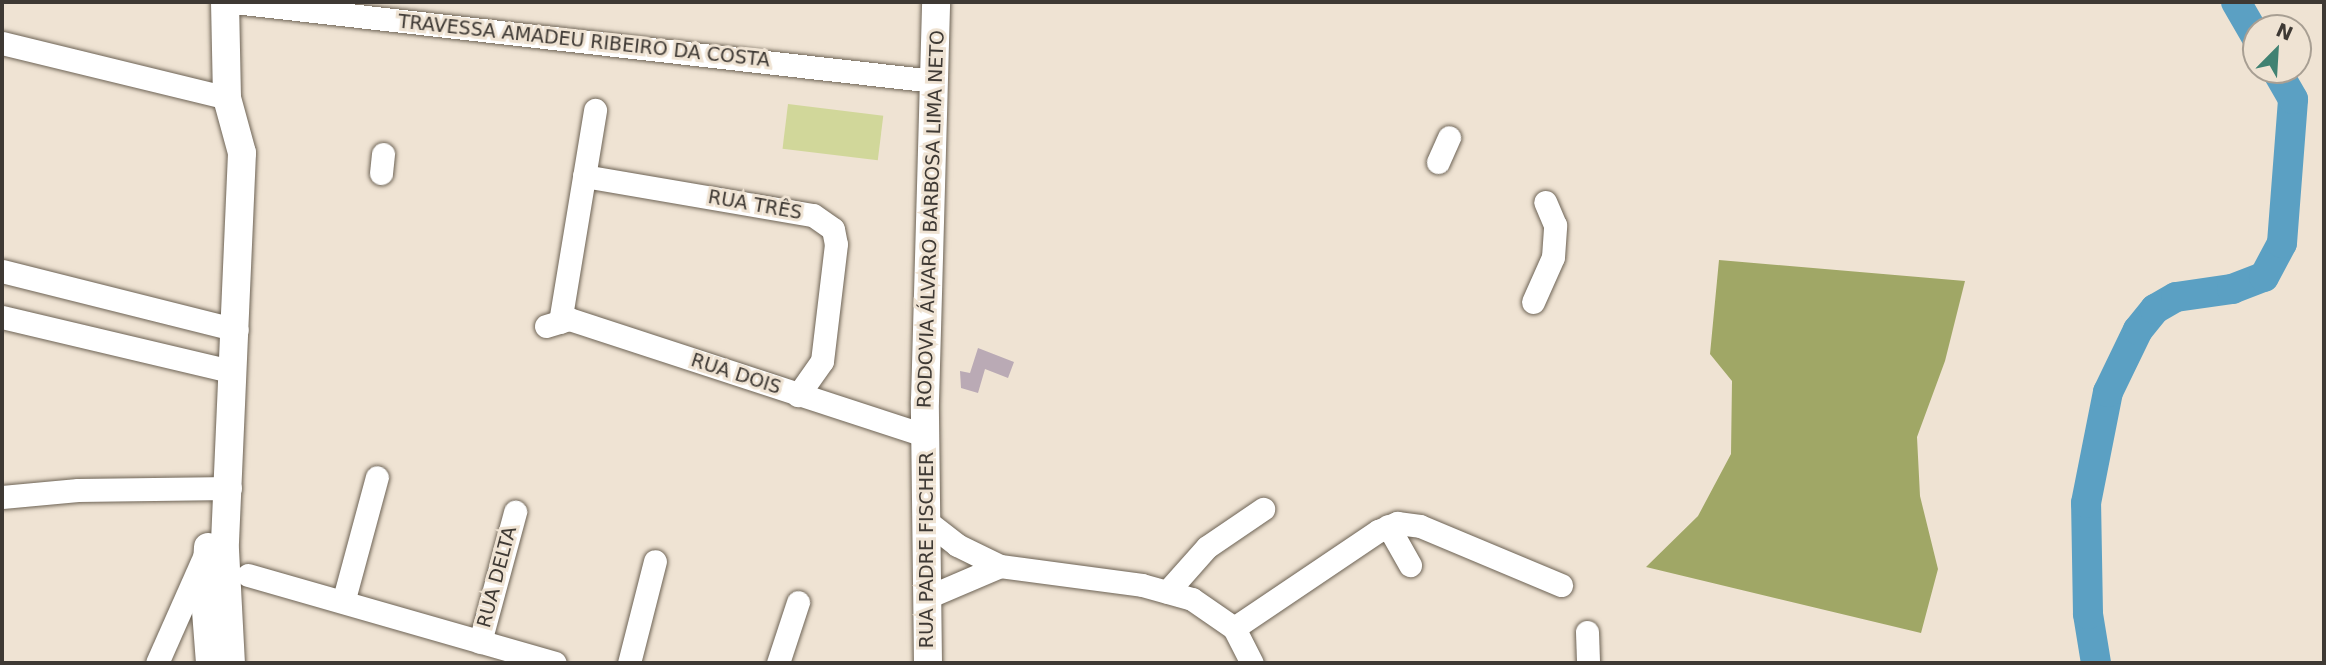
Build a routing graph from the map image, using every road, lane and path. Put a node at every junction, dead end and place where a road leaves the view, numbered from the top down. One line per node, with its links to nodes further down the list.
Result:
1 (225, 2): 6 (main road)
2 (234, 2): 5 (street, TRAVESSA AMADEU RIBEIRO DA COSTA)
3 (936, 2): 5 (main road, RODOVIA ÁLVARO BARBOSA LIMA NETO)
4 (2, 43): 6 (street)
5 (934, 81): 18 (main road, RODOVIA ÁLVARO BARBOSA LIMA NETO)
6 (227, 98): 15 (main road)
7 (595, 110): 10 (street)
8 (1449, 137): 9 (street)
9 (1438, 162)
10 (584, 176): 17 (street, RUA DOIS); 17 (street, RUA TRÊS)
11 (1545, 202): 13 (street)
12 (2, 271): 15 (street)
13 (1533, 302)
14 (2, 317): 16 (street)
15 (237, 330): 16 (main road)
16 (234, 372): 20 (main road)
17 (798, 395): 18 (street, RUA DOIS)
18 (926, 436): 24 (main road, RUA PADRE FISCHER)
19 (377, 477): 34 (street)
20 (226, 481): 21 (street); 26 (main road); 41 (main road)
21 (2, 497)
22 (1263, 509): 32 (street)
23 (515, 512): 38 (street, RUA DELTA)
24 (929, 523): 29 (street); 33 (main road, RUA PADRE FISCHER)
25 (1388, 526): 28 (street); 31 (street); 36 (street)
26 (208, 547): 39 (street); 40 (main road)
27 (655, 561): 43 (street)
28 (1410, 565)
29 (1000, 566): 32 (street); 33 (street)
30 (248, 575): 34 (street)
31 (1561, 585)
32 (1167, 593): 36 (street)
33 (930, 596): 45 (main road, RUA PADRE FISCHER)
34 (344, 599): 38 (street)
35 (798, 602): 44 (street)
36 (1234, 628): 46 (street)
37 (1587, 632): 47 (street)
38 (480, 642): 42 (street)
39 (157, 663)
40 (210, 663)
41 (231, 663)
42 (555, 663)
43 (629, 663)
44 (778, 663)
45 (928, 663)
46 (1252, 663)
47 (1588, 663)

